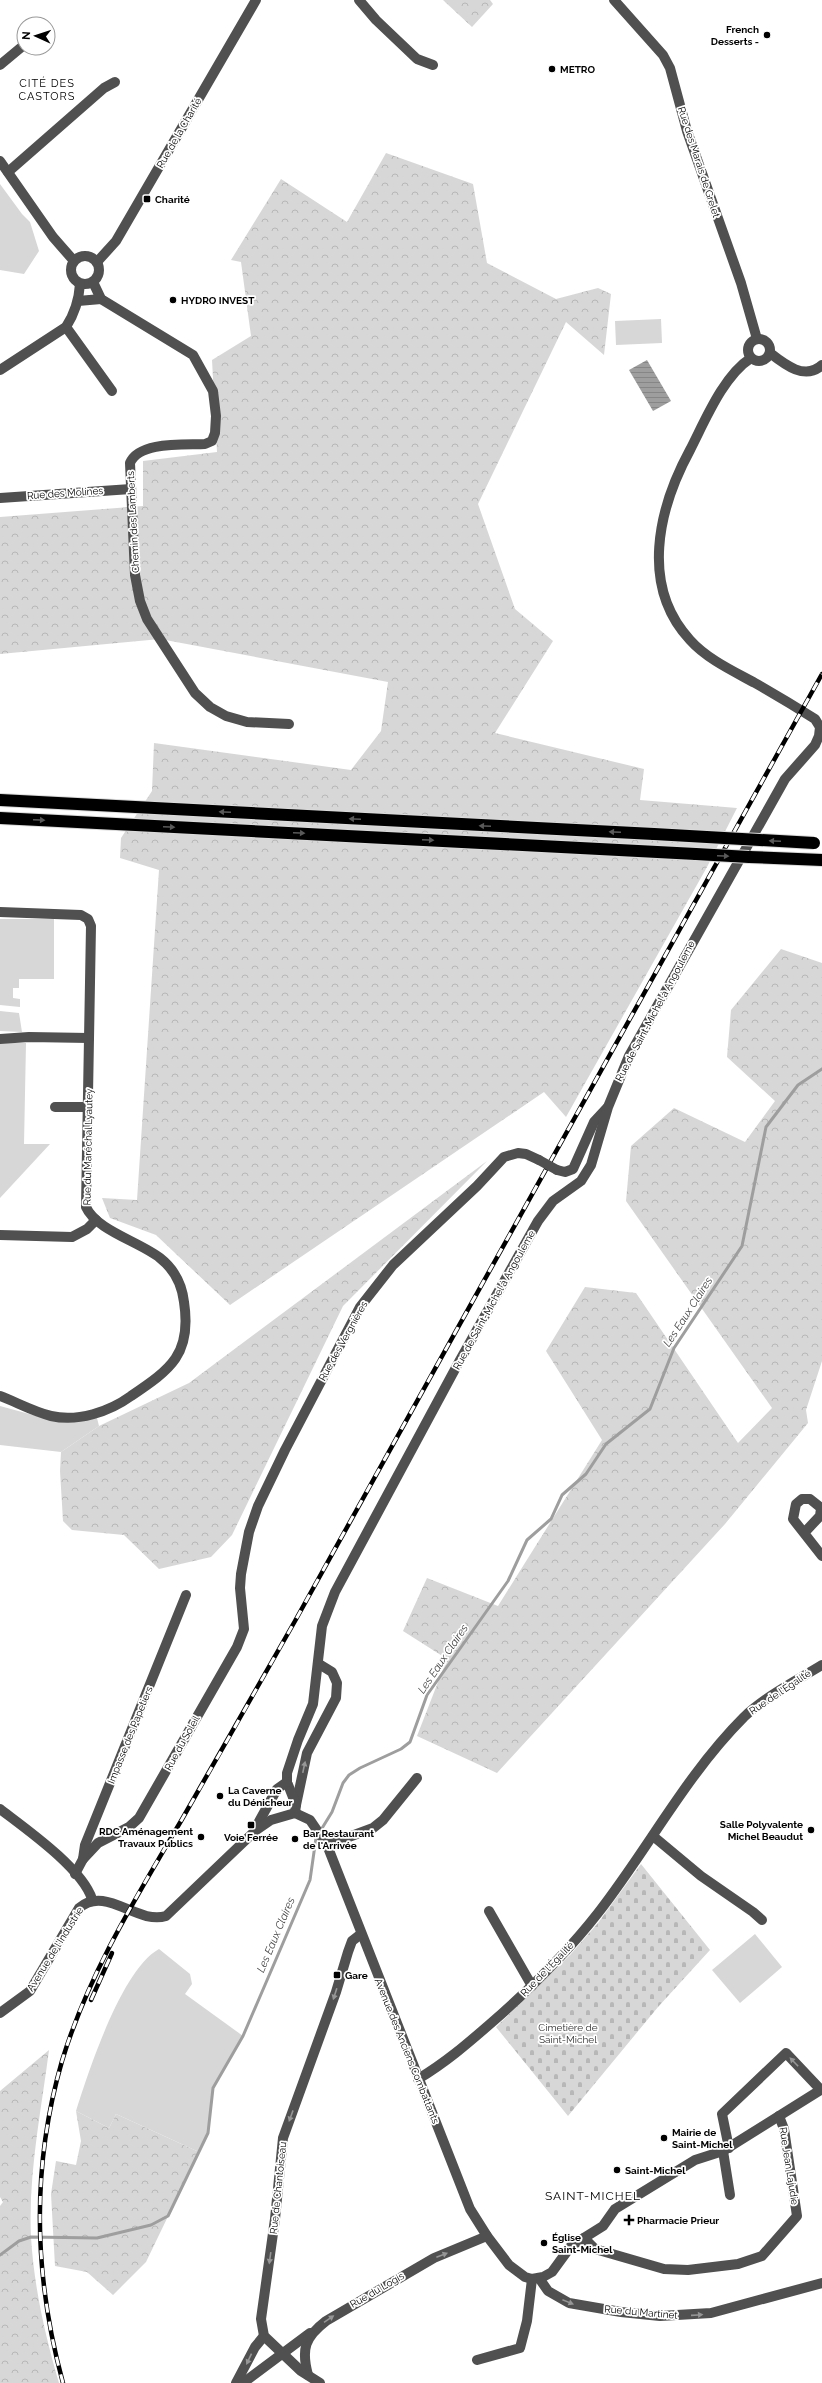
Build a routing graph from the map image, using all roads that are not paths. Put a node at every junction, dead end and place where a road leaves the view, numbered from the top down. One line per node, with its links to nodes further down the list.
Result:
1 (256, 0): 11 (street, Rue de la Charité)
2 (359, 0): 6 (street)
3 (614, 0): 17 (street, Rue des Marais de Grelet)
4 (16, 52): 5 (street)
5 (0, 65)
6 (433, 65)
7 (115, 82): 9 (street)
8 (0, 161): 9 (street)
9 (8, 172): 10 (street)
10 (74, 261): 11 (street); 13 (street)
11 (96, 262): 12 (street)
12 (93, 282): 13 (street); 14 (street)
13 (80, 284): 15 (street)
14 (101, 300): 15 (street); 23 (street, Chemin des Lamberts)
15 (78, 301): 16 (street)
16 (66, 327): 21 (street); 22 (street)
17 (757, 339): 18 (street); 19 (street)
18 (770, 353): 19 (street); 20 (street)
19 (751, 358): 34 (street, Rue de Saint-Michel à Angouleme)
20 (822, 365)
21 (0, 370)
22 (112, 391)
23 (131, 488): 24 (street, Rue des Molines); 25 (street, Chemin des Lamberts)
24 (0, 498)
25 (289, 724)
26 (0, 800): 28 (highway, one-way to 26, bridge)
27 (0, 818): 29 (highway, one-way to 29, bridge)
28 (818, 843)
29 (822, 860)
30 (0, 912): 31 (street, Rue du Maréchal Lyautey)
31 (89, 1038): 32 (street); 33 (street, Rue du Maréchal Lyautey)
32 (0, 1039)
33 (88, 1107): 35 (street); 36 (street, Rue du Maréchal Lyautey)
34 (608, 1107): 42 (street, Rue des Vergnières, bridge); 43 (street, Rue de Saint-Michel à Angouleme)
35 (56, 1108)
36 (96, 1220): 37 (street); 38 (street, Rue du Maréchal Lyautey)
37 (0, 1235)
38 (0, 1396)
39 (804, 1533): 40 (street)
40 (822, 1556)
41 (186, 1595): 52 (street, Impasse des Papetiers)
42 (241, 1603): 52 (street, Rue du Soleil)
43 (319, 1664): 46 (street, Rue de Saint-Michel à Angouleme); 48 (street, one-way to 43)
44 (822, 1665): 50 (street, Rue de l'Égalité)
45 (417, 1778): 51 (street)
46 (287, 1782): 48 (street); 49 (street)
47 (0, 1809): 53 (street)
48 (296, 1809): 49 (street); 51 (street, Avenue des Anciens Combattants)
49 (255, 1831): 54 (street)
50 (653, 1836): 56 (street); 58 (street, Rue de l'Égalité)
51 (327, 1845): 57 (street, Avenue des Anciens Combattants)
52 (83, 1859): 53 (street, Impasse des Papetiers)
53 (75, 1874): 54 (street)
54 (92, 1900): 59 (street, Avenue de l'Industrie)
55 (489, 1910): 58 (street)
56 (762, 1920)
57 (361, 1934): 60 (street, Avenue des Anciens Combattants); 70 (street, Rue de Chantoiseau, one-way to 70)
58 (532, 1986): 60 (street, Rue de l'Égalité)
59 (0, 2013)
60 (418, 2079): 65 (street, Avenue des Anciens Combattants)
61 (822, 2090): 62 (street); 63 (street, one-way to 63)
62 (779, 2116): 63 (street); 66 (street, Rue Jean Lajudie)
63 (726, 2149): 64 (street); 66 (street)
64 (730, 2195)
65 (487, 2236): 67 (street, Avenue des Anciens Combattants); 69 (street, Rue du Logis, one-way to 65)
66 (584, 2238): 67 (street)
67 (536, 2279): 68 (street, Rue du Martinet, one-way to 68); 72 (street)
68 (822, 2283)
69 (312, 2332): 71 (street, Rue du Logis); 73 (street)
70 (264, 2336): 71 (street); 74 (street, one-way to 74)
71 (282, 2354): 73 (street); 75 (street, Rue du Logis)
72 (477, 2360)
73 (308, 2375): 76 (street)
74 (236, 2383)
75 (243, 2383)
76 (320, 2383)

